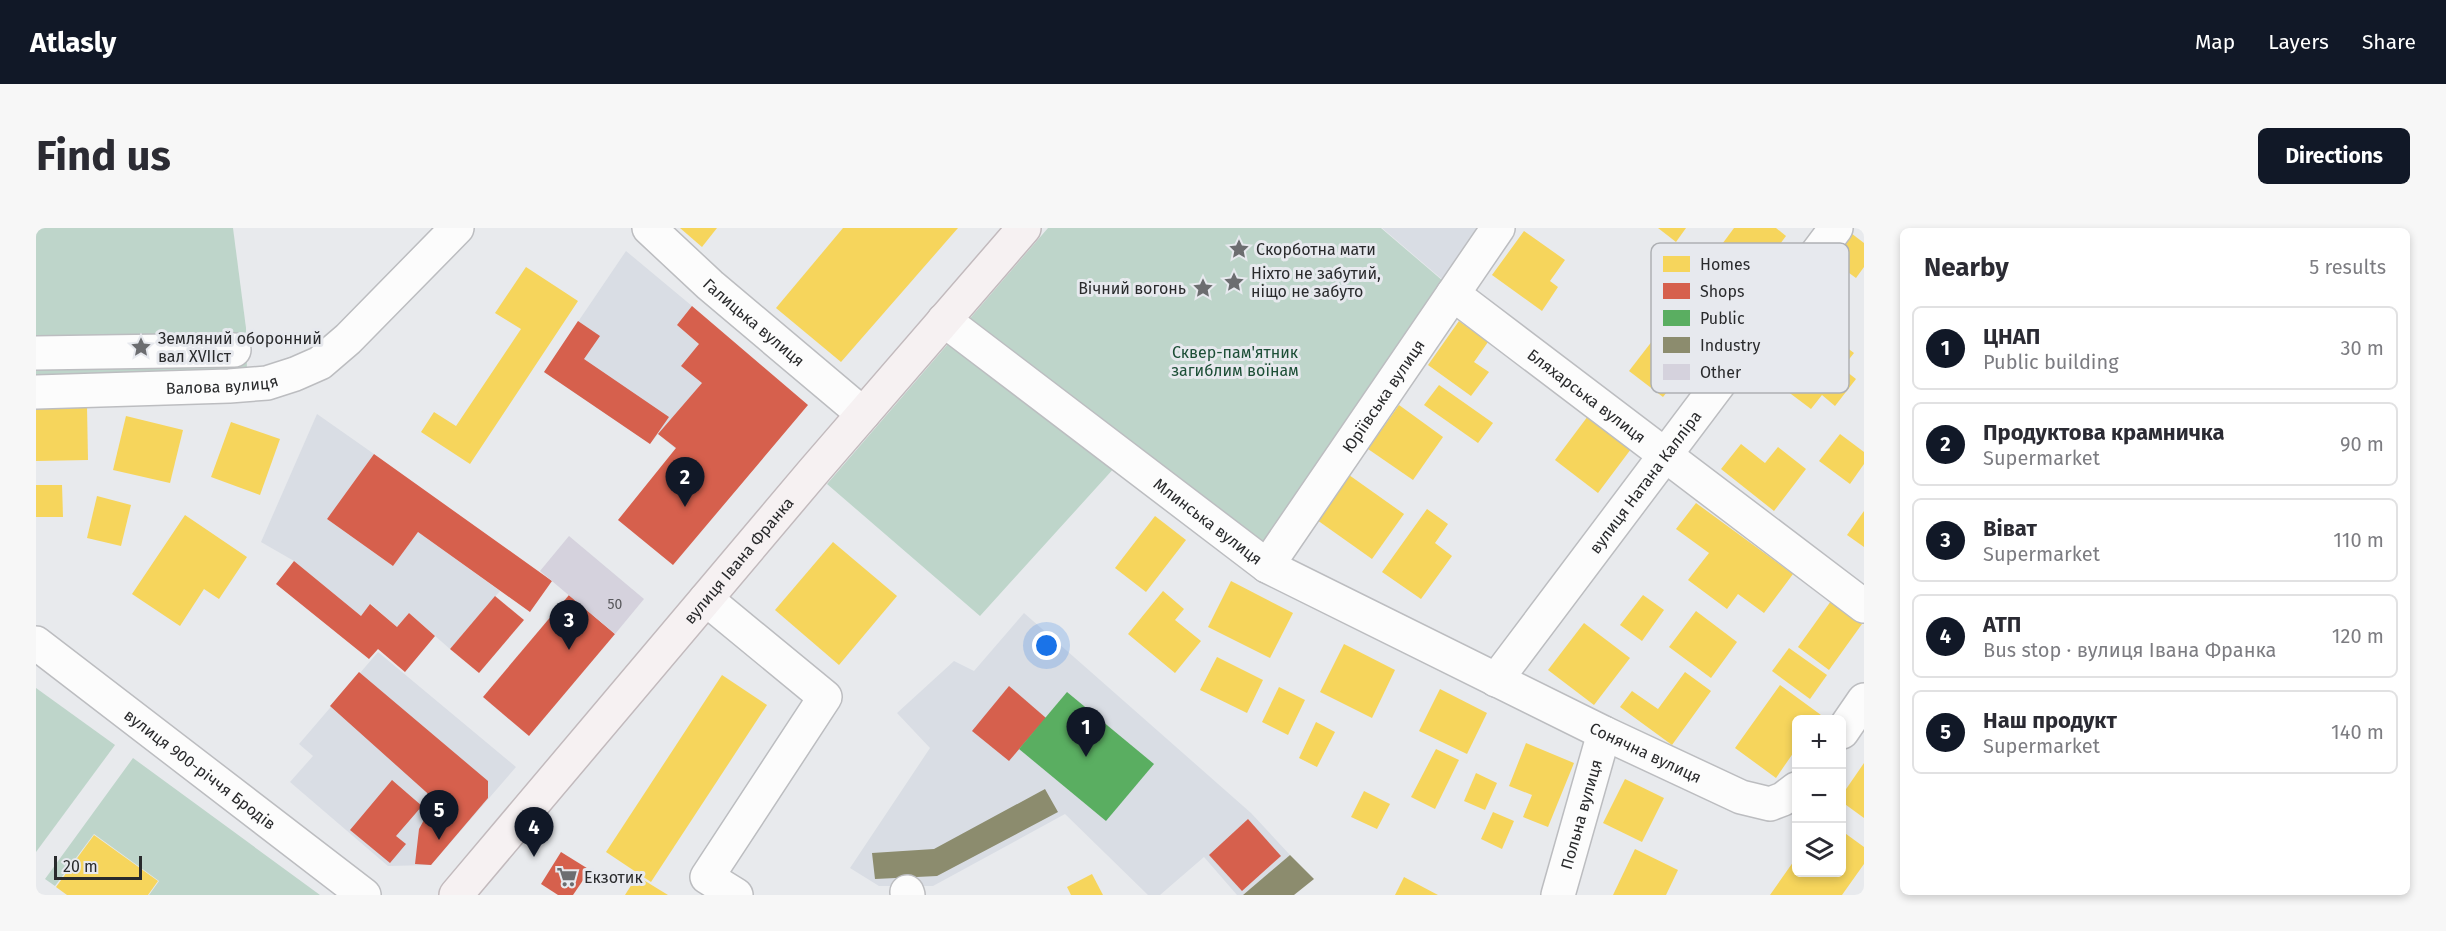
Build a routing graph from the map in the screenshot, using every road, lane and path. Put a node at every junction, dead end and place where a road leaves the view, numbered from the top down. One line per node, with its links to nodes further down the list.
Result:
1 (457, 228): 11 (street, Валова вулиця)
2 (649, 228): 13 (street, Галицька вулиця)
3 (1024, 228): 8 (main road, вулиця Івана Франка)
4 (1498, 228): 7 (street, Юріївська вулиця)
5 (1836, 228): 6 (street, вулиця Натана Калліра)
6 (1825, 243)
7 (1453, 294): 14 (street, Бляхарська вулиця); 15 (street, Юріївська вулиця)
8 (944, 320): 13 (main road, вулиця Івана Франка); 15 (street, Млинська вулиця)
9 (234, 350): 10 (street)
10 (36, 353)
11 (36, 392)
12 (1712, 393): 14 (street, вулиця Натана Калліра)
13 (863, 414): 16 (main road, вулиця Івана Франка)
14 (1665, 455): 17 (street, Бляхарська вулиця); 19 (street, вулиця Натана Калліра)
15 (1267, 566): 19 (street, Млинська вулиця)
16 (706, 599): 25 (main road, вулиця Івана Франка); 26 (street)
17 (1864, 606)
18 (36, 643): 24 (street, вулиця 900-річчя Бродів)
19 (1496, 680): 22 (street, Сонячна вулиця)
20 (1864, 700): 21 (street)
21 (1846, 726)
22 (1604, 733): 23 (street, Сонячна вулиця); 27 (street, Польна вулиця)
23 (1792, 793)
24 (364, 895)
25 (456, 895)
26 (736, 895)
27 (1558, 895)

